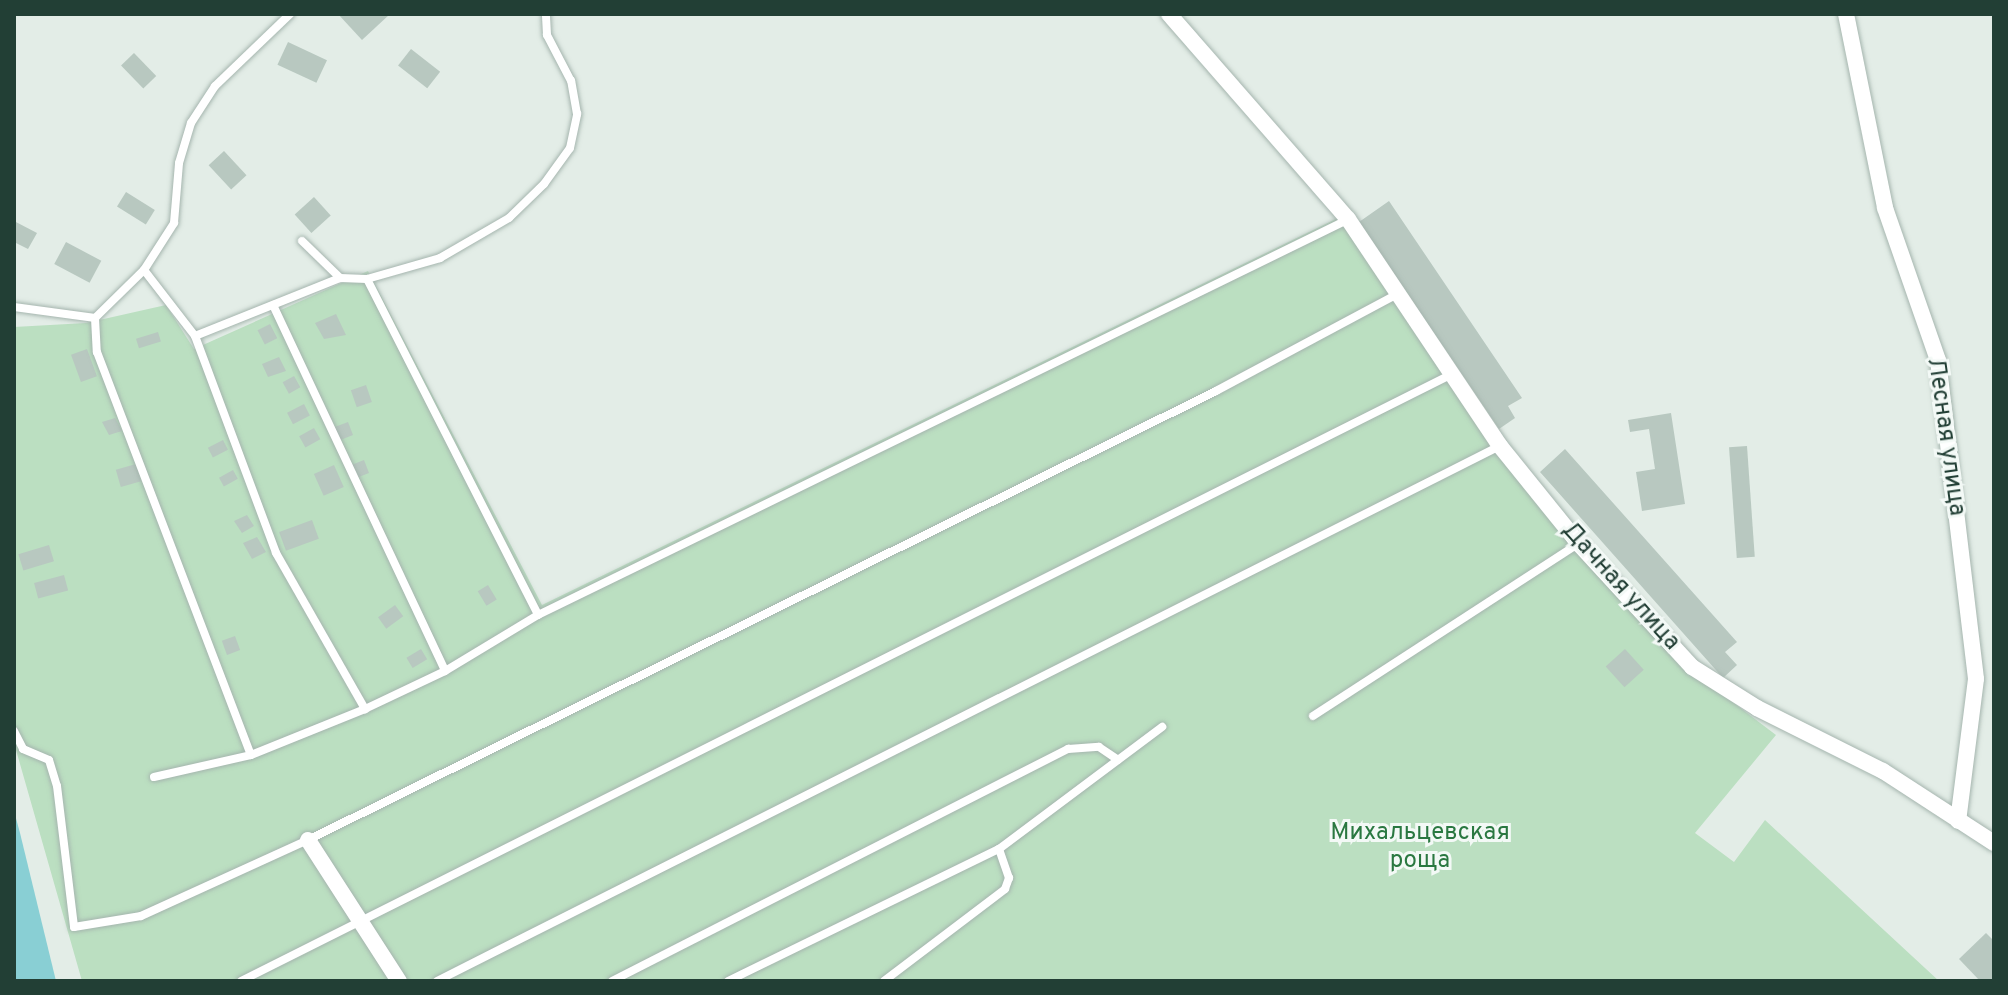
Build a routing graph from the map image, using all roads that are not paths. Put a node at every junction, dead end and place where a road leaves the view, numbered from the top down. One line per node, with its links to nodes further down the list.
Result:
1 (290, 14): 7 (lane)
2 (546, 14): 9 (lane)
3 (1169, 14): 5 (street, Дачная улица)
4 (1846, 14): 27 (street, Лесная улица)
5 (1348, 219): 10 (street, Дачная улица); 18 (lane)
6 (302, 241): 8 (lane)
7 (144, 270): 13 (lane); 14 (lane)
8 (340, 278): 9 (lane); 11 (lane)
9 (367, 279): 18 (lane)
10 (1398, 294): 15 (street, Дачная улица); 28 (lane)
11 (273, 305): 14 (lane); 19 (lane)
12 (14, 307): 13 (lane)
13 (95, 318): 24 (lane)
14 (195, 336): 20 (lane)
15 (1452, 374): 16 (street, Дачная улица); 31 (lane)
16 (1500, 446): 17 (street, Дачная улица); 35 (lane)
17 (1579, 544): 21 (lane); 27 (street, Дачная улица)
18 (538, 615): 19 (lane)
19 (445, 671): 20 (lane)
20 (365, 709): 24 (lane)
21 (1313, 716)
22 (1162, 727): 25 (lane)
23 (14, 731): 28 (lane)
24 (251, 755): 26 (lane)
25 (1118, 760): 30 (lane); 36 (lane)
26 (154, 777)
27 (1958, 821): 29 (street, Дачная улица)
28 (308, 840): 31 (street)
29 (1994, 843)
30 (999, 849): 32 (lane); 37 (lane)
31 (362, 923): 33 (lane); 34 (street)
32 (899, 977): 38 (lane)
33 (241, 981)
34 (399, 981)
35 (437, 981)
36 (612, 981)
37 (728, 981)
38 (884, 981)

